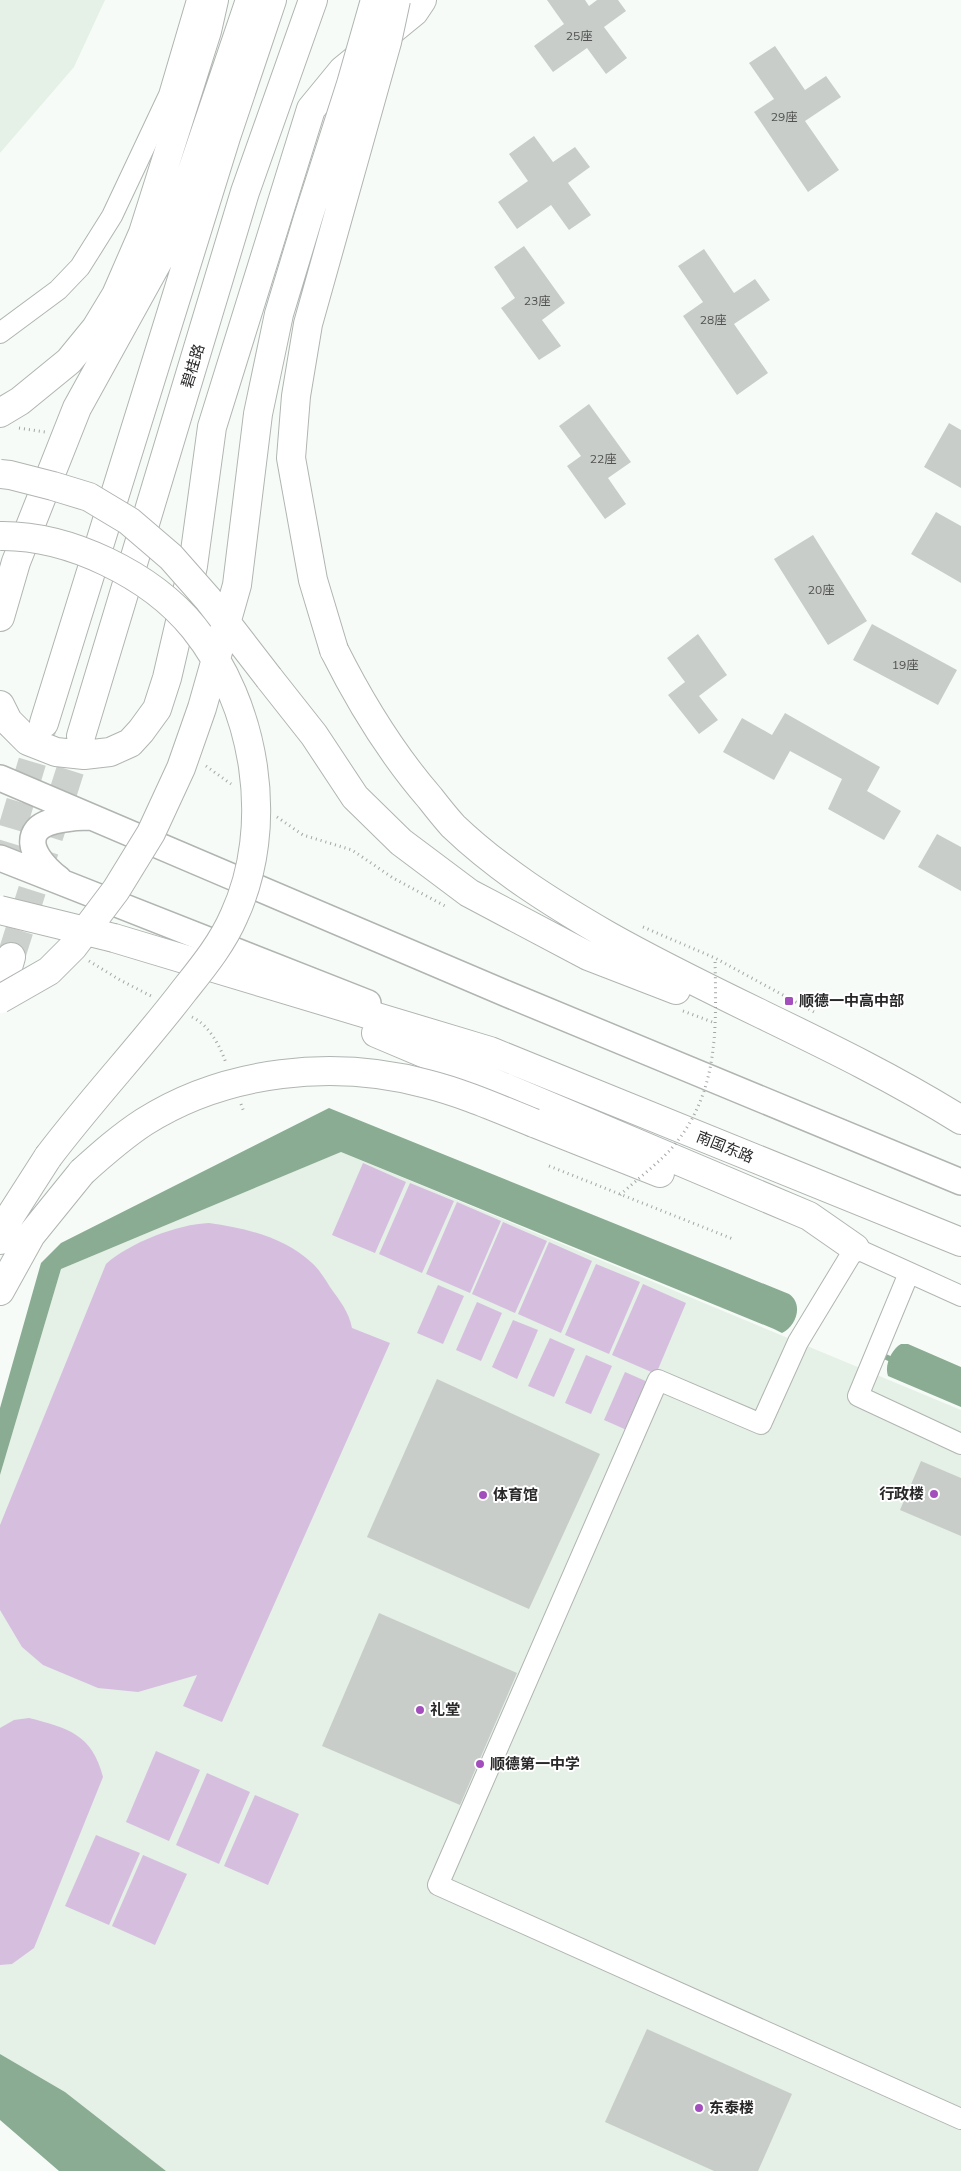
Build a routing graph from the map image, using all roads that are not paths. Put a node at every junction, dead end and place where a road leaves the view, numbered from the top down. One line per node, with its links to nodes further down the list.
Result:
1 (197, 0): 11 (street)
2 (214, 0): 12 (highway)
3 (250, 0): 15 (highway)
4 (261, 0): 10 (highway)
5 (272, 0): 10 (highway)
6 (312, 0): 18 (highway, 碧桂路)
7 (375, 0): 27 (highway, bridge)
8 (396, 0): 29 (highway, bridge)
9 (422, 0): 16 (highway)
10 (245, 81): 17 (highway)
11 (0, 333)
12 (0, 413)
13 (0, 474): 29 (highway, bridge)
14 (0, 536): 32 (highway, bridge)
15 (0, 617)
16 (0, 705)
17 (44, 723)
18 (80, 736)
19 (0, 778): 20 (main road)
20 (92, 817): 22 (main road); 31 (main road)
21 (0, 858): 22 (main road)
22 (65, 884): 28 (main road)
23 (0, 910): 25 (highway, bridge)
24 (11, 957): 26 (highway)
25 (250, 979): 28 (highway, 南国东路); 34 (highway)
26 (0, 995)
27 (0, 999)
28 (490, 1051): 33 (highway, 南国东路)
29 (843, 1054): 30 (highway)
30 (961, 1120)
31 (961, 1182)
32 (0, 1240)
33 (961, 1242)
34 (855, 1248): 35 (street); 36 (highway, bridge); 39 (street)
35 (909, 1273): 37 (street); 38 (street)
36 (0, 1291)
37 (961, 1296)
38 (961, 1444)
39 (961, 2119)

